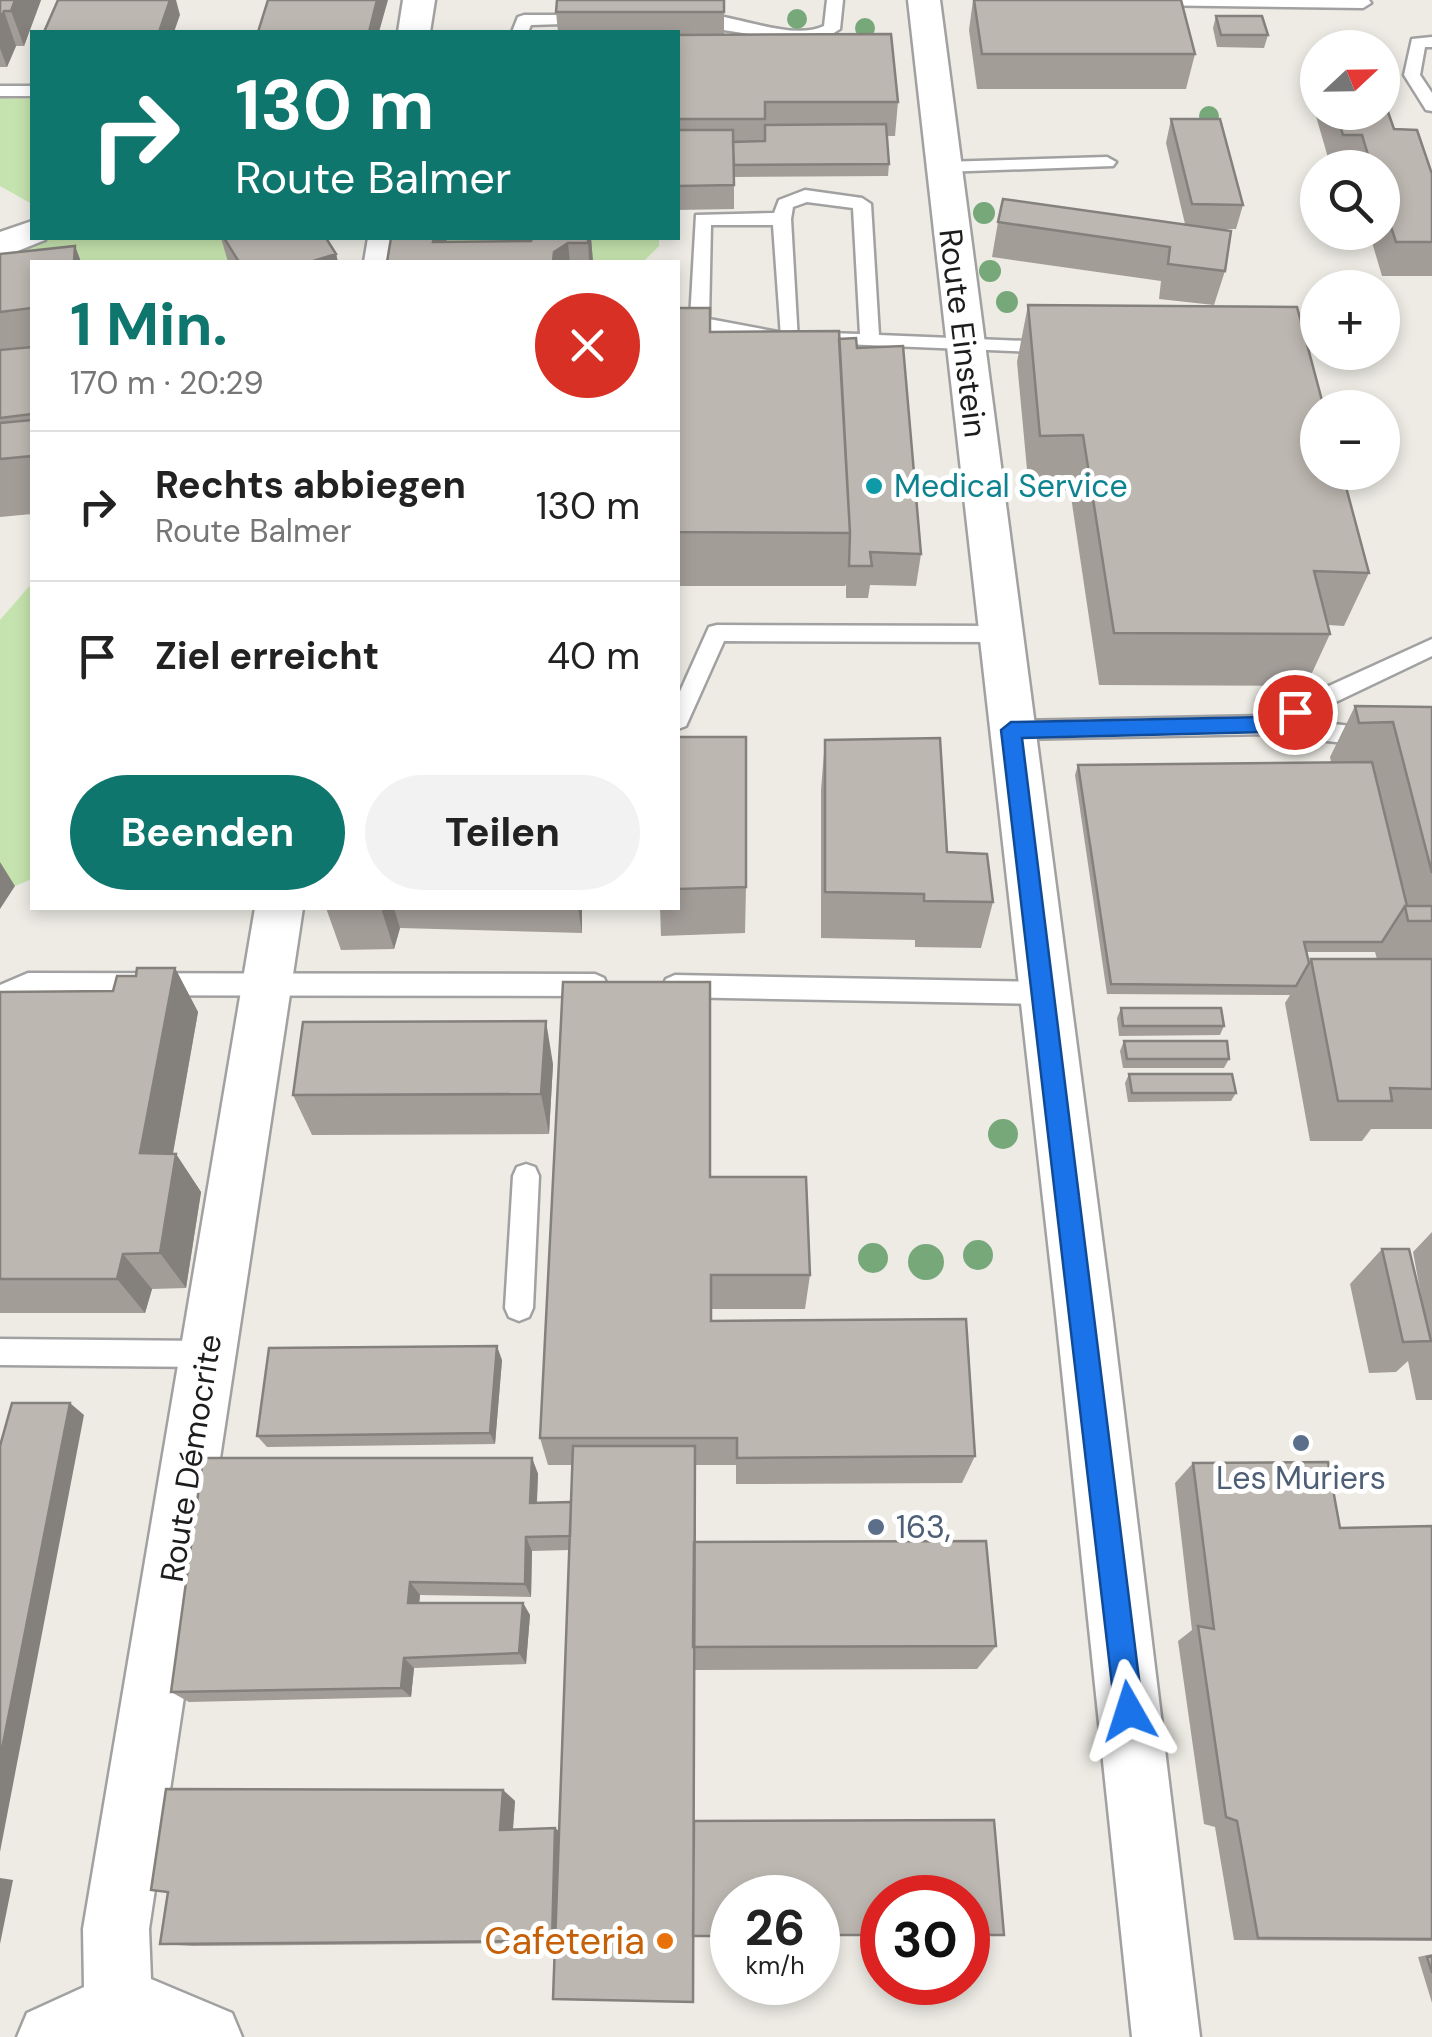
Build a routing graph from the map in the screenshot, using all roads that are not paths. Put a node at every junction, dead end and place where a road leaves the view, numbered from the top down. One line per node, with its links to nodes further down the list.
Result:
1 (419, 0): 8 (street)
2 (835, 0): 7 (lane)
3 (924, 0): 15 (street, Route Einstein)
4 (1142, 0): 5 (lane)
5 (1363, 3)
6 (603, 20): 9 (lane)
7 (682, 20)
8 (414, 30)
9 (521, 30)
10 (1432, 42): 13 (lane)
11 (0, 90): 12 (lane)
12 (30, 91)
13 (1432, 106)
14 (1107, 162): 15 (lane)
15 (942, 167): 23 (street, Route Einstein)
16 (782, 220): 19 (lane); 21 (lane); 22 (lane)
17 (30, 233): 18 (street)
18 (0, 246)
19 (699, 325): 20 (lane); 21 (lane)
20 (680, 326)
21 (791, 337): 22 (lane)
22 (870, 340): 23 (lane)
23 (966, 348): 24 (lane); 25 (street, Route Einstein)
24 (1081, 348)
25 (1000, 634): 27 (lane); 29 (street, Route Einstein)
26 (1432, 647): 28 (lane)
27 (680, 715)
28 (1266, 724): 29 (lane); 30 (lane)
29 (1011, 730): 33 (street, Route Einstein)
30 (1432, 744)
31 (279, 910): 32 (street, Route Démocrite)
32 (267, 983): 33 (lane); 34 (lane); 38 (street, Route Démocrite)
33 (1046, 992): 42 (street, Route Einstein)
34 (0, 996)
35 (526, 1176): 36 (lane)
36 (519, 1308)
37 (0, 1352): 38 (lane)
38 (206, 1354): 39 (street, Route Démocrite)
39 (118, 2010): 40 (street); 41 (street)
40 (51, 2037)
41 (208, 2037)
42 (1166, 2037)

